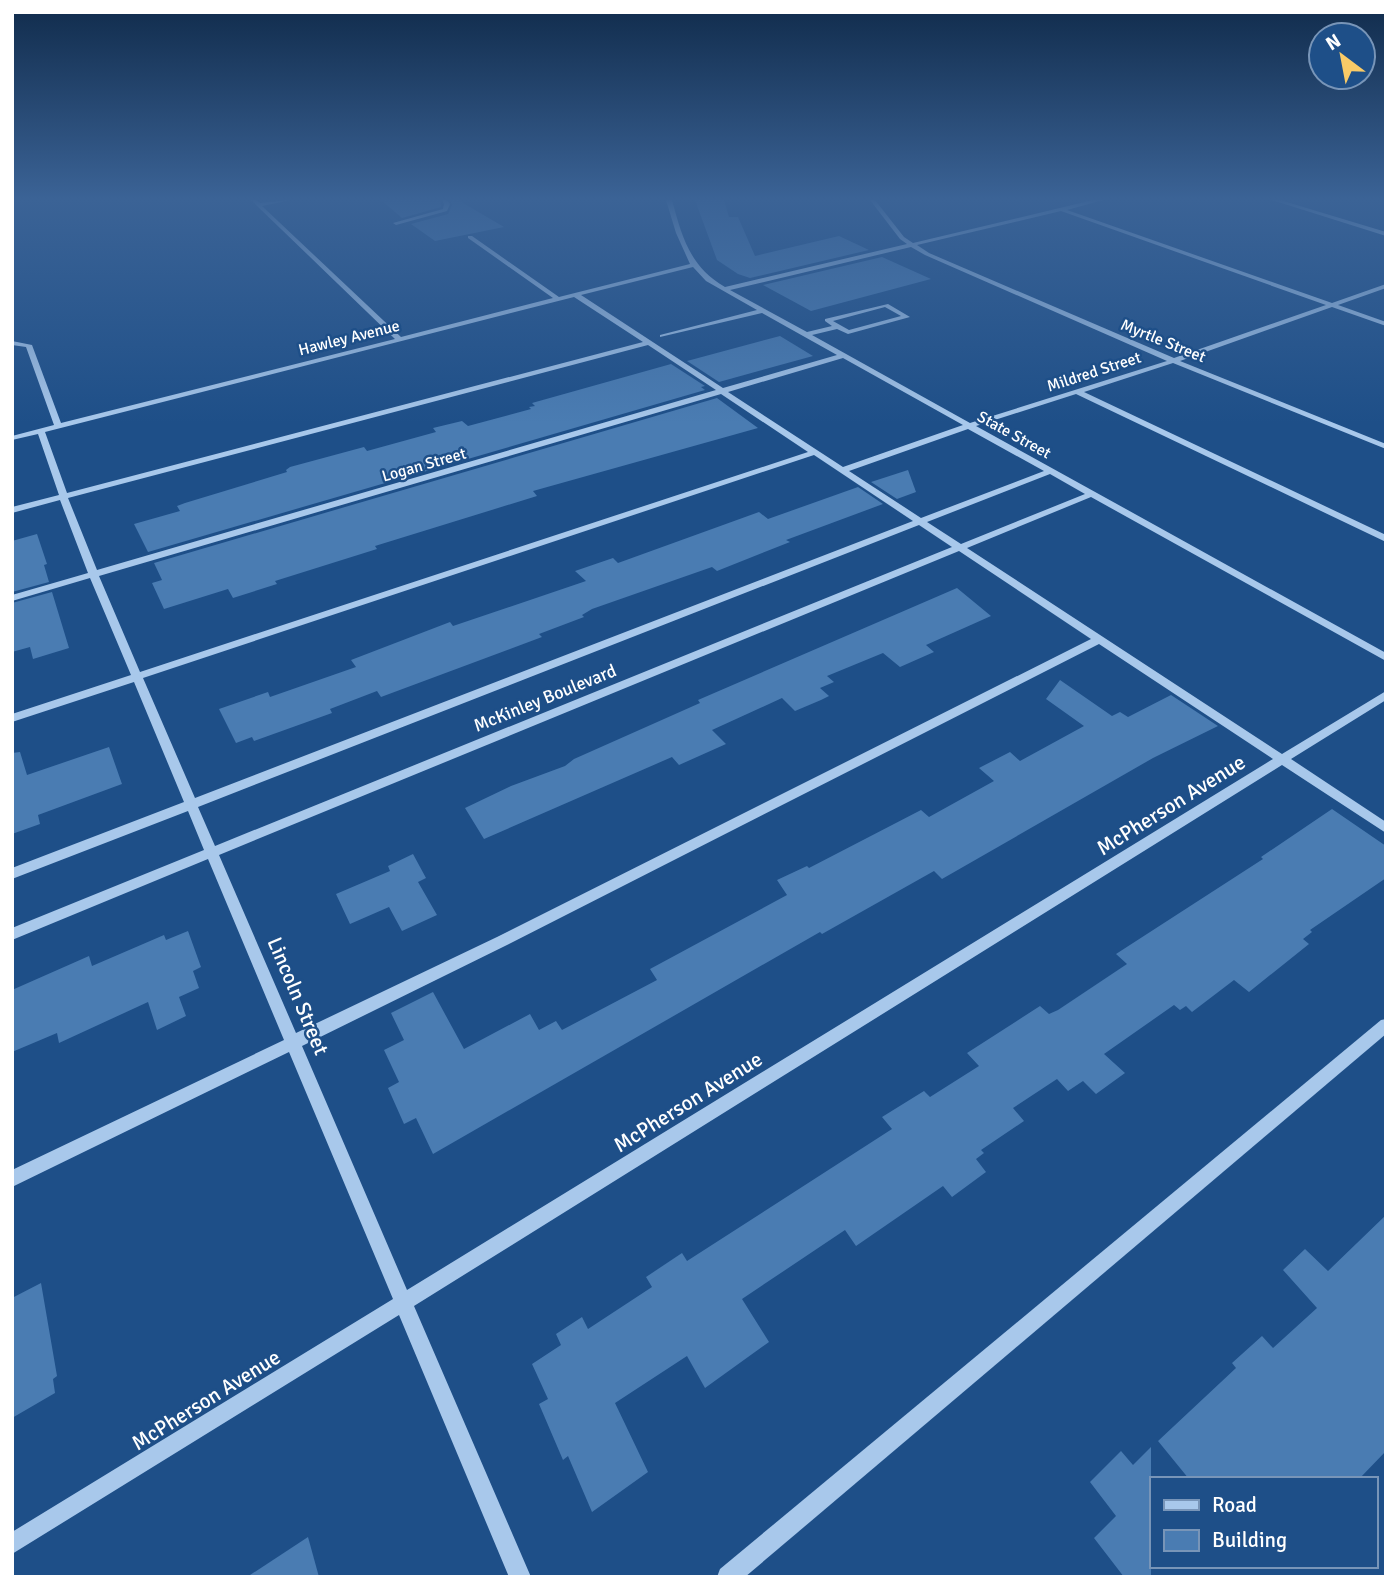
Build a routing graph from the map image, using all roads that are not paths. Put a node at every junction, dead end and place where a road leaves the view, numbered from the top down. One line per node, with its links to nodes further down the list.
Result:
1 (331, 274): 18 (street)
2 (523, 274): 11 (street)
3 (657, 274): 10 (street, Hawley Avenue)
4 (704, 274): 9 (street, State Street)
5 (789, 274): 9 (street)
6 (970, 274): 22 (street, Myrtle Street)
7 (1245, 274): 12 (street)
8 (1386, 286): 12 (street, Mildred Street)
9 (724, 289): 13 (street, State Street)
10 (576, 295): 11 (street, Hawley Avenue); 20 (street)
11 (558, 299): 18 (street, Hawley Avenue)
12 (1329, 304): 14 (street); 22 (street, Mildred Street)
13 (762, 311): 16 (street, State Street); 17 (street)
14 (1386, 324)
15 (838, 327): 15 (street); 16 (street)
16 (805, 335): 21 (street, State Street)
17 (662, 337)
18 (400, 340): 25 (street, Hawley Avenue)
19 (12, 343): 25 (street)
20 (648, 343): 23 (street); 34 (street)
21 (842, 356): 23 (street, Logan Street); 26 (street, State Street)
22 (1173, 361): 24 (street, Mildred Street); 29 (street, Myrtle Street)
23 (723, 392): 30 (street); 39 (street, Logan Street)
24 (1078, 392): 26 (street, Mildred Street); 37 (street)
25 (58, 426): 27 (street, Hawley Avenue)
26 (968, 426): 31 (street, Mildred Street); 32 (street, State Street)
27 (41, 430): 28 (street, Hawley Avenue); 34 (street, Lincoln Street)
28 (12, 438)
29 (1386, 447)
30 (815, 452): 31 (street); 43 (street)
31 (843, 470): 36 (street)
32 (1050, 471): 33 (street, State Street); 36 (street, McKinley Boulevard)
33 (1091, 494): 38 (street, McKinley Boulevard); 42 (street, State Street)
34 (63, 496): 35 (street); 39 (street, Lincoln Street)
35 (12, 510)
36 (922, 521): 38 (street); 47 (street, McKinley Boulevard)
37 (1386, 539)
38 (962, 548): 41 (street); 49 (street, McKinley Boulevard)
39 (94, 575): 40 (street, Logan Street); 43 (street, Lincoln Street)
40 (12, 598)
41 (1100, 639): 46 (street); 53 (street)
42 (1386, 658)
43 (138, 676): 45 (street); 47 (street, Lincoln Street)
44 (1386, 695): 46 (street, McPherson Avenue)
45 (12, 718)
46 (1283, 761): 48 (street); 55 (street, McPherson Avenue)
47 (194, 804): 49 (street, Lincoln Street); 50 (street, McKinley Boulevard)
48 (1386, 828)
49 (214, 852): 51 (street, McKinley Boulevard); 53 (street, Lincoln Street)
50 (12, 874)
51 (12, 934)
52 (1386, 1025): 58 (street)
53 (294, 1042): 54 (street); 55 (street, Lincoln Street)
54 (12, 1179)
55 (404, 1302): 56 (street, McPherson Avenue); 57 (street, Lincoln Street)
56 (12, 1544)
57 (520, 1577)
58 (729, 1577)

